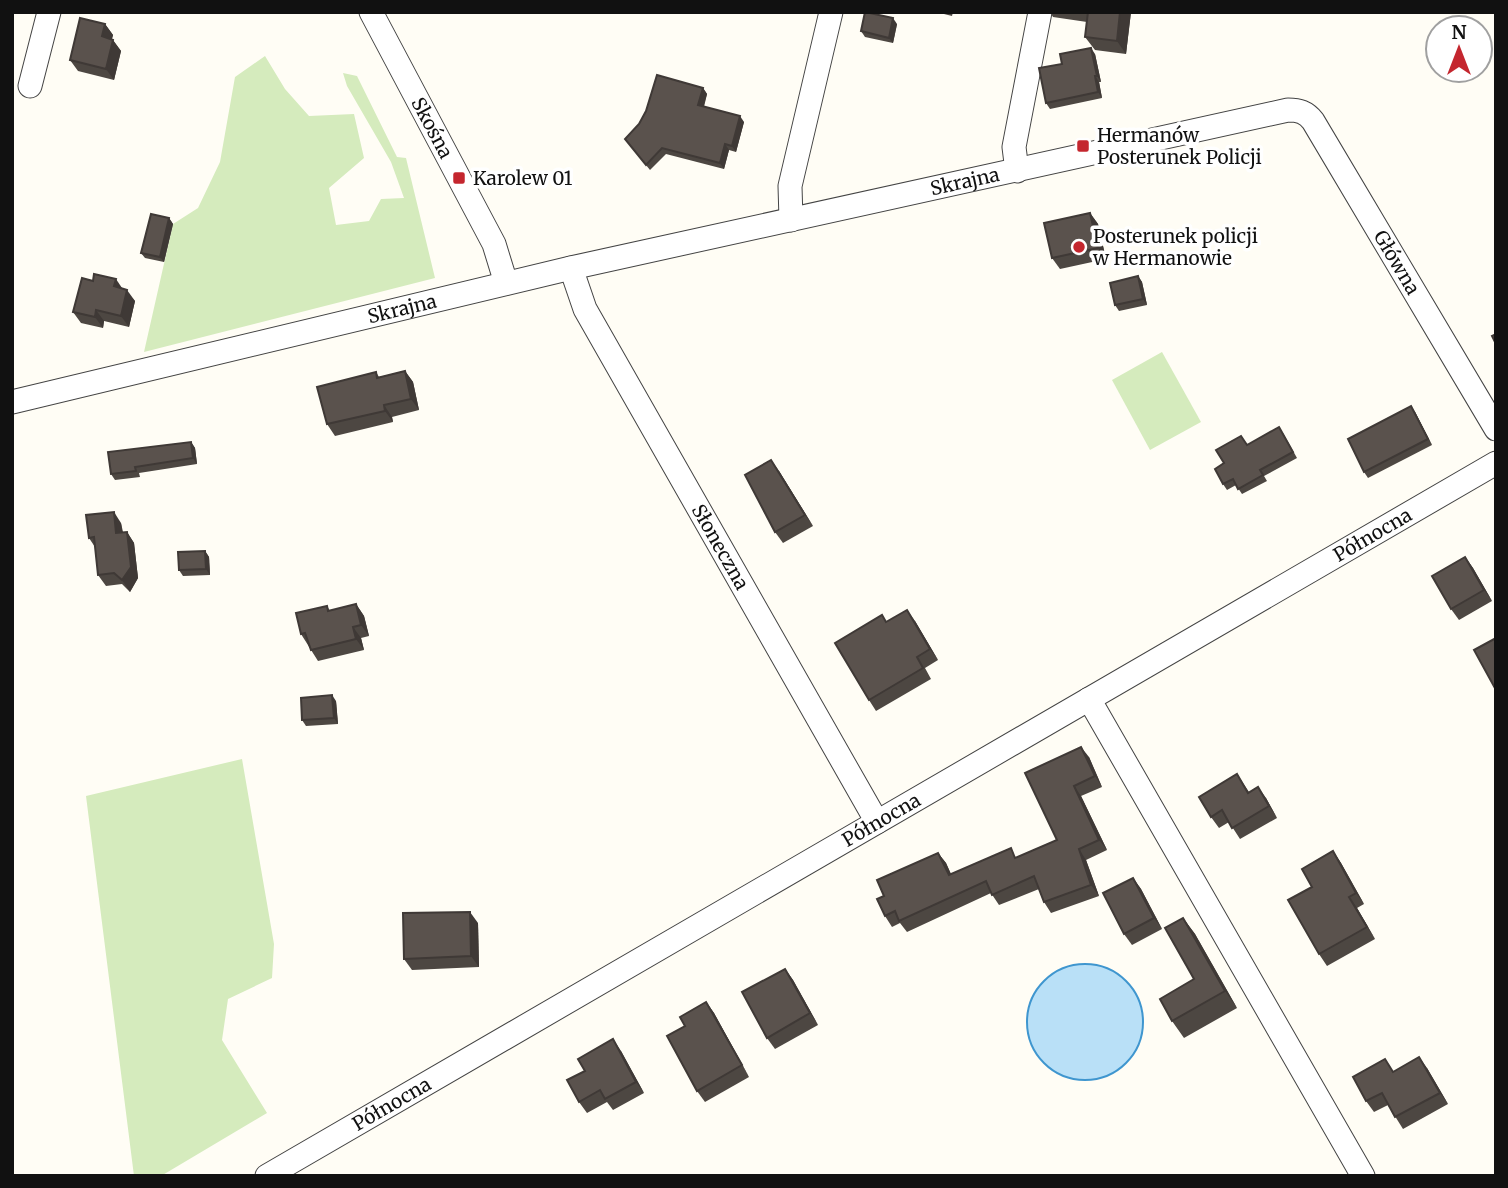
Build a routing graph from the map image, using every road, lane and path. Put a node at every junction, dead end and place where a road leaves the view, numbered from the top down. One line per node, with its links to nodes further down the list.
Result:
1 (49, 12): 5 (street)
2 (371, 12): 10 (street, Skośna)
3 (831, 12): 8 (street)
4 (1040, 12): 7 (street, Skrajna)
5 (30, 86)
6 (1288, 110): 7 (street, Skrajna); 12 (street, Główna)
7 (1017, 171): 8 (street, Skrajna)
8 (791, 220): 9 (street, Skrajna)
9 (571, 268): 10 (street, Skrajna); 15 (street, Słoneczna)
10 (506, 283): 11 (street, Skrajna)
11 (12, 402)
12 (1496, 429)
13 (1496, 463): 14 (street, Północna)
14 (1089, 699): 15 (street, Północna); 17 (street)
15 (877, 822): 16 (street, Północna)
16 (267, 1176)
17 (1363, 1176)

